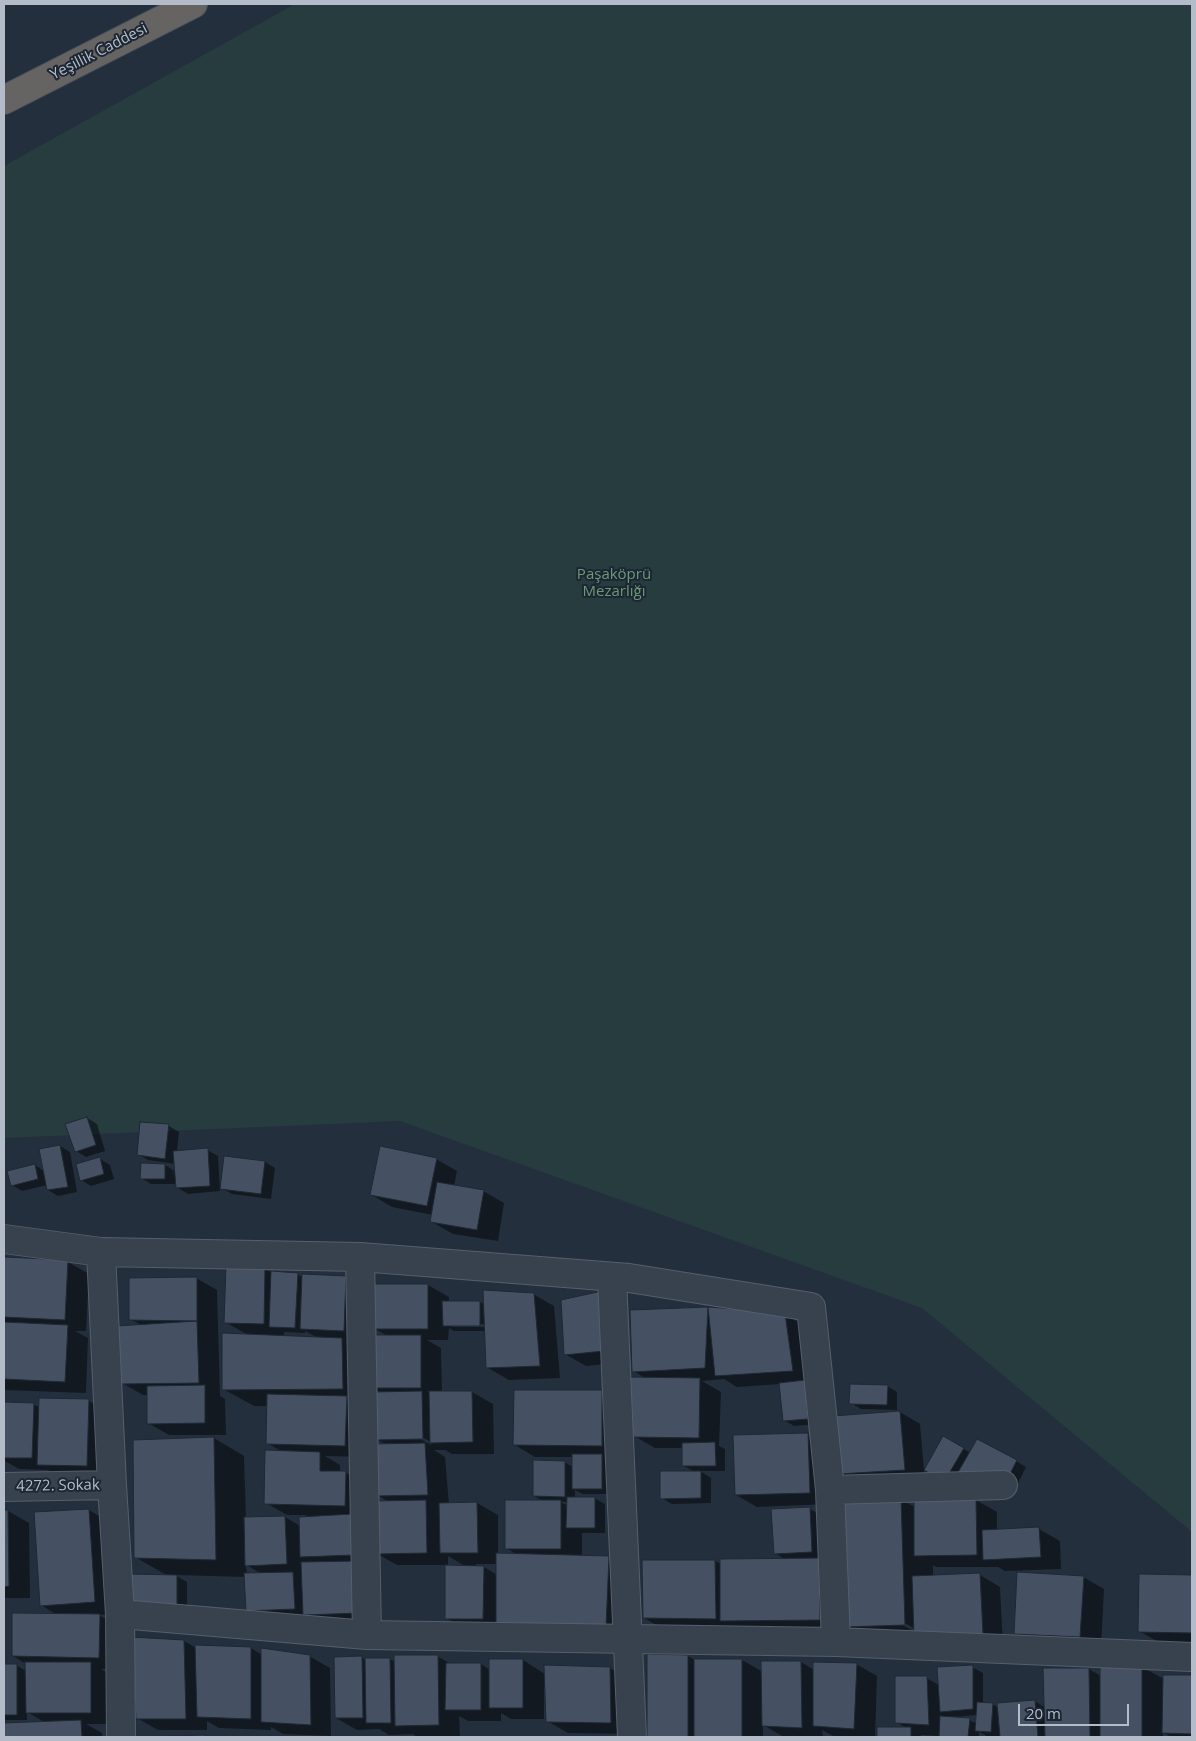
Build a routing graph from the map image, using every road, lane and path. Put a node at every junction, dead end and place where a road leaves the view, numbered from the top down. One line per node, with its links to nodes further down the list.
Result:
1 (193, 4): 2 (highway, Yeşillik Caddesi)
2 (4, 100)
3 (4, 1239): 4 (street)
4 (101, 1252): 5 (street); 7 (street)
5 (360, 1257): 6 (street); 12 (street)
6 (612, 1278): 10 (street); 13 (street)
7 (112, 1485): 9 (street, 4272. Sokak); 11 (street)
8 (1003, 1485): 10 (street)
9 (4, 1487)
10 (830, 1490): 14 (street)
11 (120, 1614): 12 (street); 16 (street)
12 (367, 1635): 13 (street)
13 (627, 1640): 14 (street); 17 (street)
14 (836, 1642): 15 (street)
15 (1192, 1658)
16 (121, 1737)
17 (632, 1737)

